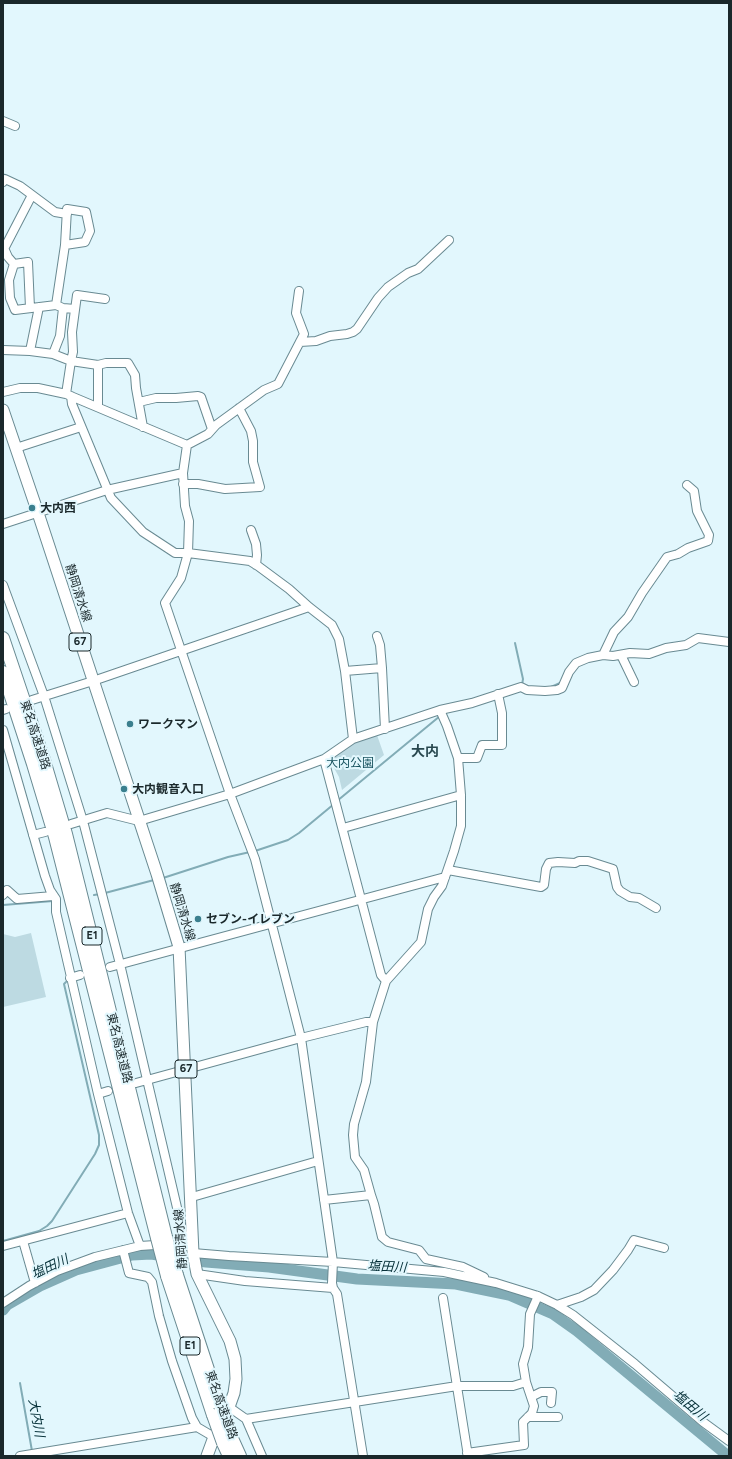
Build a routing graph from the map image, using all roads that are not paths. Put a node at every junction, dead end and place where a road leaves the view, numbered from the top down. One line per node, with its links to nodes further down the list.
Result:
1 (3, 121): 2 (street)
2 (15, 126)
3 (3, 182): 4 (street)
4 (32, 195): 5 (street); 8 (street)
5 (67, 214): 7 (street); 7 (street)
6 (449, 240): 16 (street)
7 (65, 245): 13 (street)
8 (4, 247): 9 (street)
9 (14, 264): 11 (street); 14 (street)
10 (299, 291): 16 (street)
11 (6, 299): 14 (street)
12 (105, 299): 15 (street)
13 (59, 307): 14 (street); 15 (street); 19 (street)
14 (34, 308): 18 (street)
15 (75, 309): 20 (street)
16 (300, 342): 26 (street)
17 (3, 350): 18 (street)
18 (30, 351): 19 (street)
19 (53, 354): 20 (street)
20 (70, 362): 21 (street); 23 (street)
21 (98, 365): 24 (street); 25 (street)
22 (3, 392): 23 (street)
23 (69, 395): 25 (street); 29 (street)
24 (139, 402): 28 (street); 30 (street)
25 (98, 406): 28 (street)
26 (239, 408): 30 (street); 34 (street)
27 (3, 410): 32 (main road, 静岡清水線 / 67)
28 (144, 426): 31 (street)
29 (82, 427): 32 (street); 36 (street)
30 (212, 430): 31 (street)
31 (187, 445): 33 (street)
32 (16, 448): 37 (main road, 静岡清水線 / 67)
33 (183, 473): 34 (street); 36 (street)
34 (183, 484): 40 (street)
35 (687, 485): 48 (street)
36 (108, 490): 37 (street); 40 (street)
37 (38, 513): 38 (street); 53 (main road, 静岡清水線 / 67)
38 (3, 524)
39 (251, 530): 41 (street)
40 (188, 553): 41 (street); 47 (street)
41 (256, 565): 43 (street)
42 (3, 585): 56 (street)
43 (309, 607): 47 (street); 51 (street)
44 (376, 636): 50 (street)
45 (3, 638): 96 (highway, 東名高速道路 / E1)
46 (729, 642): 49 (street)
47 (181, 650): 53 (street); 64 (street)
48 (603, 655): 49 (street); 55 (street)
49 (621, 655): 54 (street)
50 (382, 668): 51 (street); 59 (street)
51 (345, 671): 61 (street)
52 (3, 672): 96 (highway, 東名高速道路 / E1)
53 (93, 681): 56 (street); 67 (main road, 静岡清水線 / 67)
54 (634, 682)
55 (498, 694): 58 (street); 63 (street)
56 (44, 696): 57 (street); 66 (street)
57 (32, 700)
58 (440, 710): 59 (street); 63 (street)
59 (385, 729): 61 (street)
60 (3, 730): 71 (street)
61 (353, 739): 62 (street)
62 (324, 758): 64 (street); 69 (street)
63 (458, 758): 65 (street)
64 (230, 794): 67 (street); 77 (street)
65 (461, 795): 69 (street); 72 (street)
66 (83, 821): 67 (street); 68 (street); 79 (street)
67 (139, 821): 78 (main road, 静岡清水線 / 67)
68 (70, 824)
69 (343, 828): 74 (street)
70 (45, 832): 71 (street)
71 (33, 835): 75 (street)
72 (447, 873): 74 (street); 76 (street); 83 (street)
73 (3, 895): 75 (street)
74 (362, 899): 77 (street); 83 (street)
75 (55, 900): 82 (street)
76 (656, 908)
77 (271, 924): 78 (street); 85 (street)
78 (179, 947): 79 (street); 86 (main road, 静岡清水線 / 67)
79 (120, 964): 80 (street); 87 (street)
80 (110, 967)
81 (80, 975): 82 (street)
82 (70, 978): 90 (street)
83 (386, 981): 84 (street)
84 (373, 1022): 85 (street); 92 (street)
85 (301, 1038): 86 (street); 91 (street)
86 (186, 1070): 87 (street); 93 (main road, 静岡清水線 / 67)
87 (147, 1080): 88 (street); 100 (street)
88 (136, 1083)
89 (108, 1091): 90 (street)
90 (98, 1094): 95 (street)
91 (318, 1161): 93 (street); 94 (street)
92 (371, 1195): 94 (street); 106 (street)
93 (192, 1197): 100 (main road, 静岡清水線 / 67)
94 (324, 1200): 103 (street)
95 (128, 1213): 97 (street); 99 (street)
96 (162, 1238): 117 (highway, 東名高速道路 / E1, bridge)
97 (23, 1241): 98 (street); 105 (street)
98 (3, 1246)
99 (140, 1246): 100 (street); 102 (street)
100 (191, 1247): 103 (street); 104 (main road, 静岡清水線 / 67)
101 (664, 1248): 111 (street)
102 (123, 1250): 105 (street); 121 (street)
103 (333, 1262): 106 (street); 107 (street)
104 (197, 1274): 107 (street); 117 (main road, 静岡清水線 / 67)
105 (34, 1283): 110 (street)
106 (496, 1283): 109 (street)
107 (332, 1286): 115 (street)
108 (443, 1298): 113 (street)
109 (537, 1298): 111 (street); 112 (street)
110 (3, 1303)
111 (557, 1305): 123 (street)
112 (526, 1382): 113 (street); 114 (street)
113 (457, 1386): 115 (street); 124 (street)
114 (531, 1397): 116 (street); 119 (street)
115 (355, 1402): 120 (street); 130 (street)
116 (551, 1403)
117 (221, 1409): 120 (street); 122 (highway, 東名高速道路 / E1, bridge); 122 (main road, 静岡清水線 / 67)
118 (558, 1417): 119 (street)
119 (528, 1418): 124 (street)
120 (246, 1419): 129 (street)
121 (197, 1427): 122 (street); 125 (street)
122 (222, 1438): 126 (main road, 静岡清水線 / 67); 127 (highway, 東名高速道路 / E1); 128 (highway, 東名高速道路 / E1)
123 (729, 1441)
124 (467, 1455)
125 (20, 1456)
126 (207, 1456)
127 (228, 1456)
128 (240, 1456)
129 (262, 1456)
130 (363, 1456)

